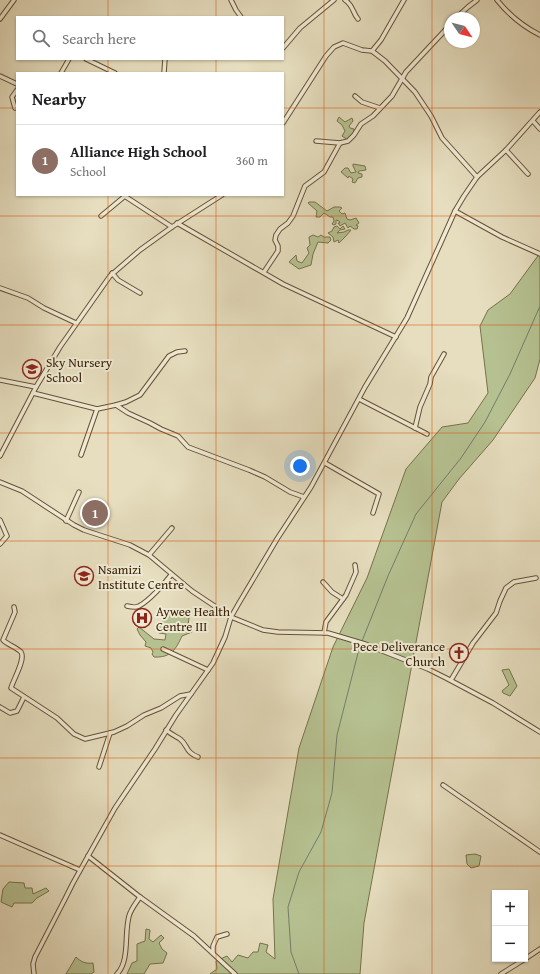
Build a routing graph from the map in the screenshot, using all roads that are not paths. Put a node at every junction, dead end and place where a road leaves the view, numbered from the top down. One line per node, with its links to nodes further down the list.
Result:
1 (14, 0): 10 (street)
2 (231, 0): 9 (street)
3 (334, 0): 14 (street)
4 (345, 0): 11 (street)
5 (404, 0): 15 (street)
6 (477, 0): 8 (street)
7 (497, 0): 13 (street)
8 (462, 12)
9 (240, 16)
10 (0, 19)
11 (358, 19)
12 (444, 31): 23 (street)
13 (540, 35)
14 (284, 47)
15 (372, 51): 23 (street); 30 (street)
16 (68, 60): 19 (street)
17 (88, 60): 20 (street)
18 (165, 60): 21 (street)
19 (62, 72)
20 (113, 72)
21 (164, 72)
22 (0, 76): 24 (street)
23 (401, 78): 28 (street); 37 (street)
24 (16, 84)
25 (16, 91): 27 (street)
26 (355, 96): 28 (street)
27 (15, 108)
28 (380, 108): 34 (street)
29 (540, 112): 31 (street)
30 (284, 121)
31 (533, 121): 32 (street); 35 (street)
32 (540, 129)
33 (316, 141): 34 (street)
34 (340, 143): 45 (street)
35 (506, 150): 36 (street); 37 (street)
36 (528, 174)
37 (478, 177): 40 (street)
38 (124, 196): 41 (street); 43 (street)
39 (220, 196): 42 (street)
40 (455, 211): 44 (street); 50 (street)
41 (101, 216)
42 (177, 223): 43 (street); 45 (street)
43 (172, 227): 46 (street)
44 (540, 254)
45 (264, 272): 50 (street)
46 (112, 273): 48 (street); 49 (street)
47 (0, 288): 49 (street)
48 (140, 293)
49 (76, 323): 54 (street)
50 (396, 337): 56 (street)
51 (186, 351): 57 (street)
52 (444, 354): 59 (street)
53 (0, 380): 54 (street)
54 (36, 387): 55 (street)
55 (33, 393): 58 (street); 62 (street)
56 (359, 399): 59 (street); 63 (street)
57 (116, 405): 58 (street); 66 (street)
58 (96, 410): 61 (street)
59 (415, 428): 60 (street)
60 (427, 434)
61 (81, 455)
62 (0, 456)
63 (325, 463): 66 (street); 67 (street)
64 (0, 482): 69 (street)
65 (79, 492): 69 (street)
66 (304, 497): 80 (street)
67 (373, 513)
68 (0, 520): 71 (street)
69 (66, 520): 72 (street)
70 (172, 528): 72 (street)
71 (0, 544)
72 (149, 555): 74 (street)
73 (355, 565): 77 (street)
74 (171, 575): 78 (street); 80 (street)
75 (536, 578): 84 (street)
76 (323, 582): 77 (street)
77 (343, 599): 81 (street)
78 (127, 606)
79 (14, 607): 86 (street)
80 (231, 617): 81 (street); 83 (street)
81 (324, 632): 84 (street)
82 (164, 649): 83 (street)
83 (208, 670): 85 (street)
84 (451, 680): 89 (street)
85 (191, 694): 88 (street); 90 (street)
86 (24, 697): 87 (street); 90 (street)
87 (0, 707)
88 (166, 730): 91 (street); 96 (street)
89 (540, 732)
90 (110, 733): 92 (street)
91 (198, 757)
92 (99, 768)
93 (443, 785): 95 (street)
94 (0, 834): 97 (street)
95 (540, 852)
96 (88, 856): 97 (street); 98 (street)
97 (80, 870): 104 (street)
98 (140, 897): 101 (street); 105 (street)
99 (227, 934): 101 (street)
100 (540, 950): 102 (street)
101 (213, 953): 106 (street)
102 (528, 957)
103 (520, 962): 107 (street)
104 (34, 974)
105 (116, 974)
106 (235, 974)
107 (501, 974)

